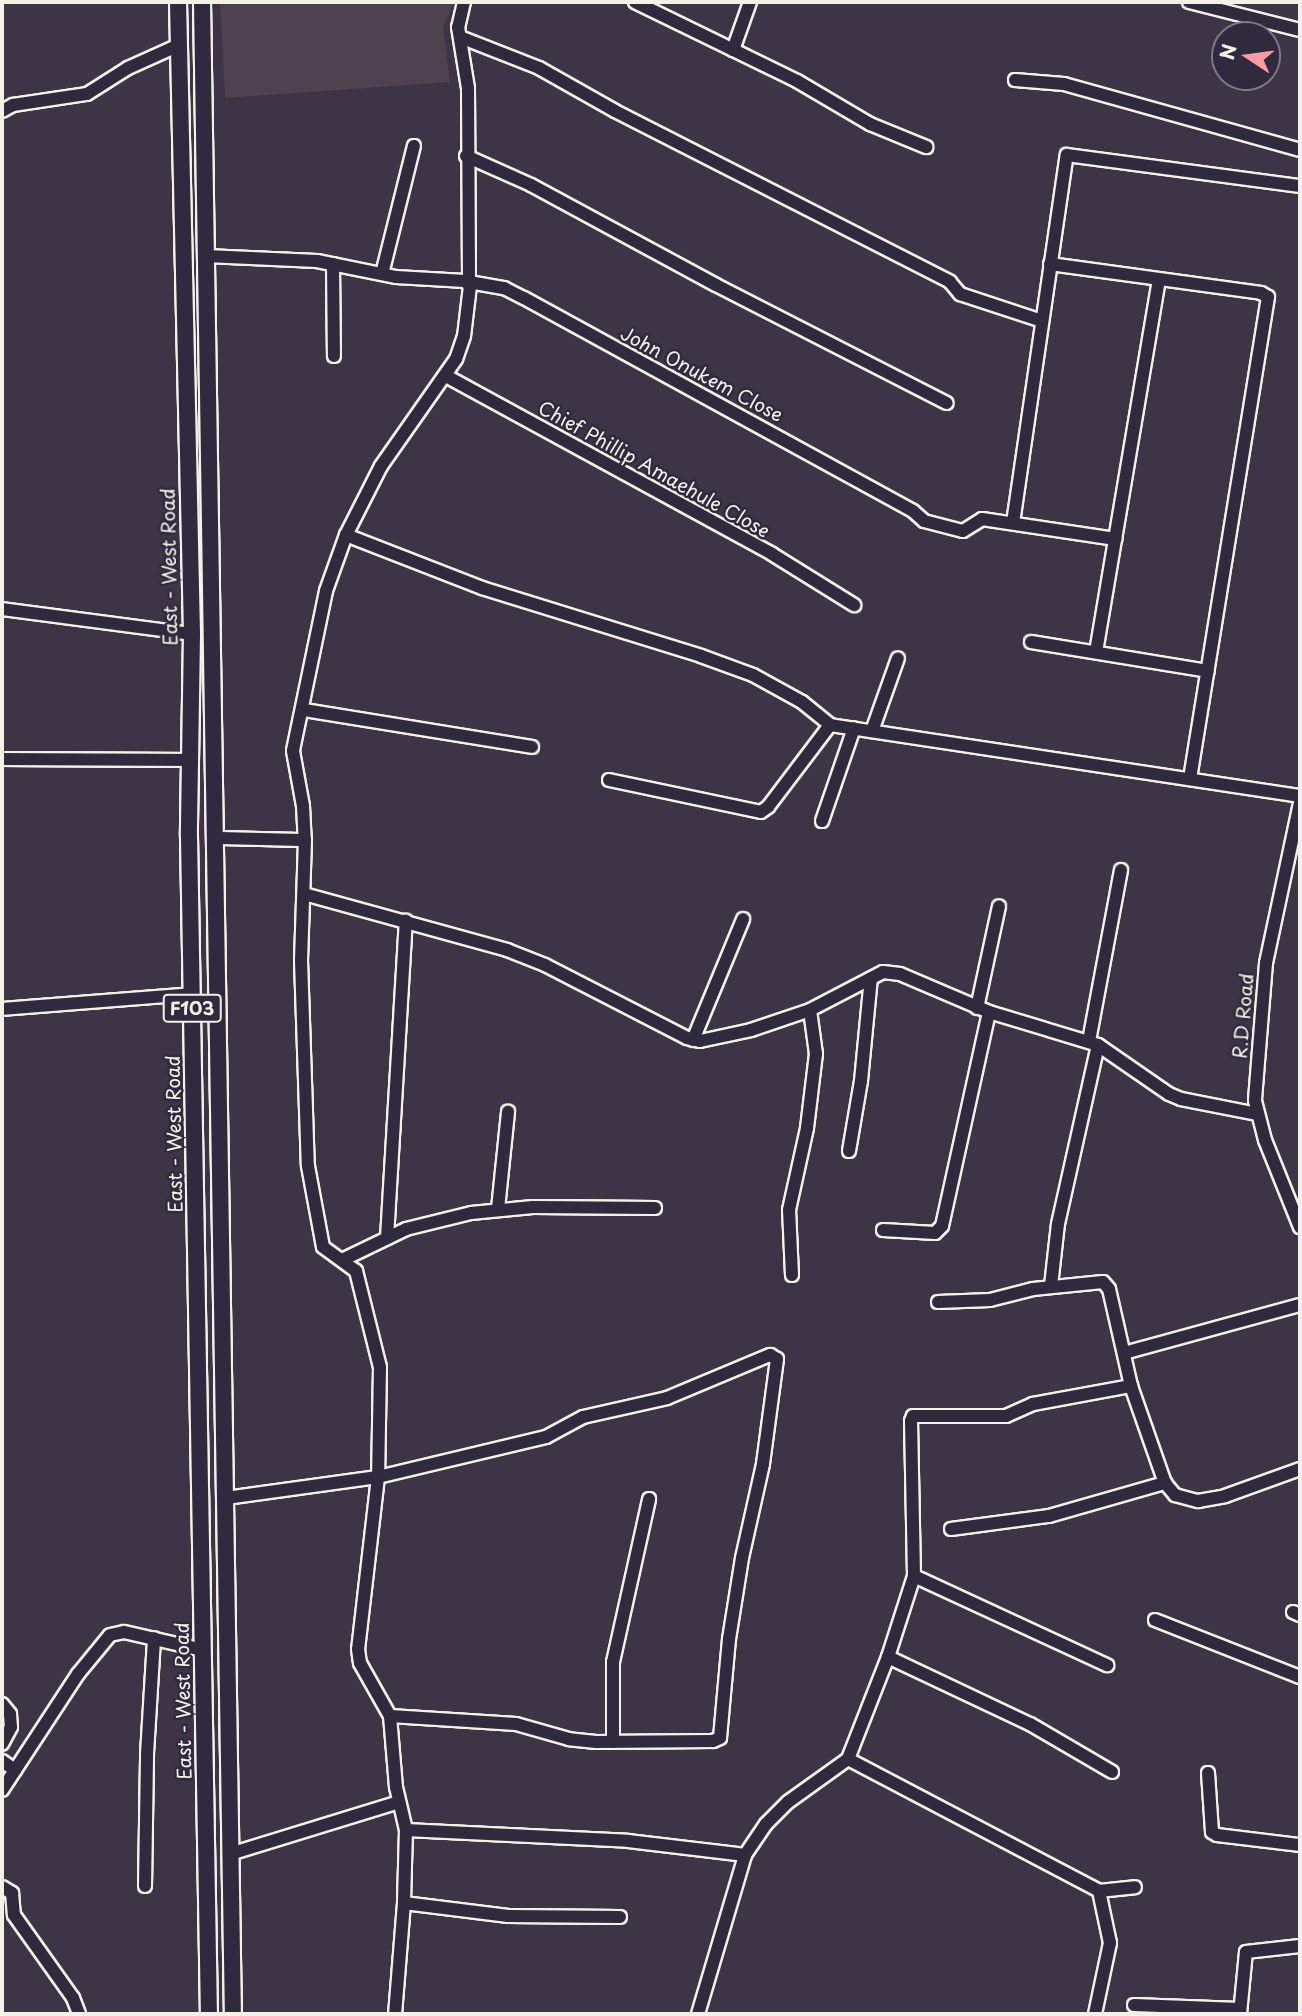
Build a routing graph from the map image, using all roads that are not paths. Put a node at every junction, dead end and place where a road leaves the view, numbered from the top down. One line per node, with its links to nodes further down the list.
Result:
1 (177, 2): 9 (main road, East - West Road / F103)
2 (202, 2): 18 (main road, F103)
3 (464, 2): 8 (street)
4 (635, 2): 10 (street)
5 (750, 2): 10 (street)
6 (1189, 2): 7 (street)
7 (1300, 30)
8 (460, 37): 16 (street); 24 (street)
9 (179, 45): 12 (street); 33 (main road, East - West Road / F103)
10 (733, 50): 14 (street)
11 (1015, 80): 15 (street)
12 (2, 111)
13 (414, 146): 21 (street)
14 (926, 148)
15 (1300, 150)
16 (466, 156): 23 (street); 27 (street)
17 (1300, 186): 20 (street)
18 (206, 256): 19 (street, John Onukem Close); 50 (main road, F103)
19 (333, 264): 21 (street, John Onukem Close); 25 (street)
20 (1050, 264): 22 (street); 24 (street)
21 (382, 274): 23 (street, John Onukem Close)
22 (1159, 281): 30 (street); 37 (street)
23 (469, 282): 26 (street); 28 (street, John Onukem Close)
24 (1042, 321): 28 (street)
25 (334, 356)
26 (446, 376): 29 (street); 31 (street, Chief Phillip Amaehule Close)
27 (947, 402)
28 (1013, 523): 30 (street, John Onukem Close)
29 (346, 535): 38 (street); 39 (street)
30 (1116, 539): 35 (street)
31 (849, 601)
32 (2, 609): 33 (street)
33 (192, 634): 44 (main road, East - West Road / F103)
34 (1031, 642): 35 (street)
35 (1096, 652): 37 (street)
36 (898, 658): 41 (street)
37 (1208, 671): 45 (street)
38 (304, 710): 42 (street); 51 (street)
39 (830, 725): 40 (street); 46 (street)
40 (853, 728): 41 (street); 49 (street)
41 (872, 731): 45 (street)
42 (532, 747)
43 (2, 759): 44 (street)
44 (190, 760): 58 (main road, East - West Road / F103)
45 (1190, 777): 47 (street)
46 (609, 780)
47 (1300, 796)
48 (1300, 803): 65 (street, R.D Road)
49 (822, 821)
50 (216, 838): 51 (street); 76 (main road, F103)
51 (305, 840): 53 (street)
52 (1121, 870): 63 (street)
53 (304, 894): 56 (street); 72 (street)
54 (999, 906): 61 (street)
55 (743, 919): 62 (street)
56 (406, 921): 62 (street); 71 (street)
57 (871, 978): 60 (street); 61 (street); 66 (street)
58 (191, 994): 59 (street); 75 (main road, East - West Road / F103)
59 (2, 1009)
60 (810, 1010): 62 (street); 73 (street)
61 (983, 1010): 63 (street); 70 (street)
62 (693, 1040)
63 (1094, 1043): 65 (street); 74 (street)
64 (508, 1112): 68 (street)
65 (1257, 1114): 69 (street, R.D Road)
66 (849, 1151)
67 (655, 1208): 68 (street)
68 (498, 1209): 71 (street)
69 (1300, 1227)
70 (883, 1230)
71 (387, 1238): 72 (street)
72 (342, 1261): 82 (street)
73 (792, 1275)
74 (1051, 1286): 77 (street); 79 (street)
75 (198, 1287): 76 (main road); 90 (main road, East - West Road / F103)
76 (224, 1287): 84 (main road, F103)
77 (938, 1302)
78 (1300, 1305): 79 (street)
79 (1124, 1353): 80 (street)
80 (1131, 1386): 83 (street); 87 (street)
81 (1300, 1469): 83 (street)
82 (378, 1477): 84 (street); 95 (street); 96 (street)
83 (1165, 1483): 86 (street)
84 (226, 1498): 107 (main road, F103)
85 (649, 1499): 96 (street)
86 (951, 1529)
87 (914, 1576): 91 (street); 92 (street)
88 (1155, 1620): 93 (street)
89 (154, 1638): 90 (street); 100 (street); 109 (street)
90 (203, 1650): 119 (main road, East - West Road / F103)
91 (888, 1657): 98 (street); 101 (street)
92 (1107, 1665)
93 (1300, 1676)
94 (2, 1704): 97 (street)
95 (390, 1716): 96 (street); 104 (street)
96 (613, 1742)
97 (2, 1744)
98 (848, 1759): 108 (street); 112 (street)
99 (2, 1761): 100 (street)
100 (15, 1770): 103 (street)
101 (1112, 1772)
102 (1208, 1773): 106 (street)
103 (2, 1790)
104 (399, 1802): 105 (street); 107 (street)
105 (406, 1830): 108 (street); 113 (street)
106 (1300, 1845)
107 (230, 1854): 120 (main road, F103)
108 (745, 1855): 122 (street)
109 (145, 1886)
110 (2, 1887): 118 (street)
111 (1135, 1887): 112 (street)
112 (1099, 1891): 123 (street)
113 (404, 1903): 114 (street); 121 (street)
114 (620, 1917)
115 (1300, 1946): 117 (street)
116 (1134, 2005): 117 (street)
117 (1240, 2012)
118 (79, 2014)
119 (209, 2014)
120 (233, 2014)
121 (395, 2014)
122 (698, 2014)
123 (1095, 2014)

